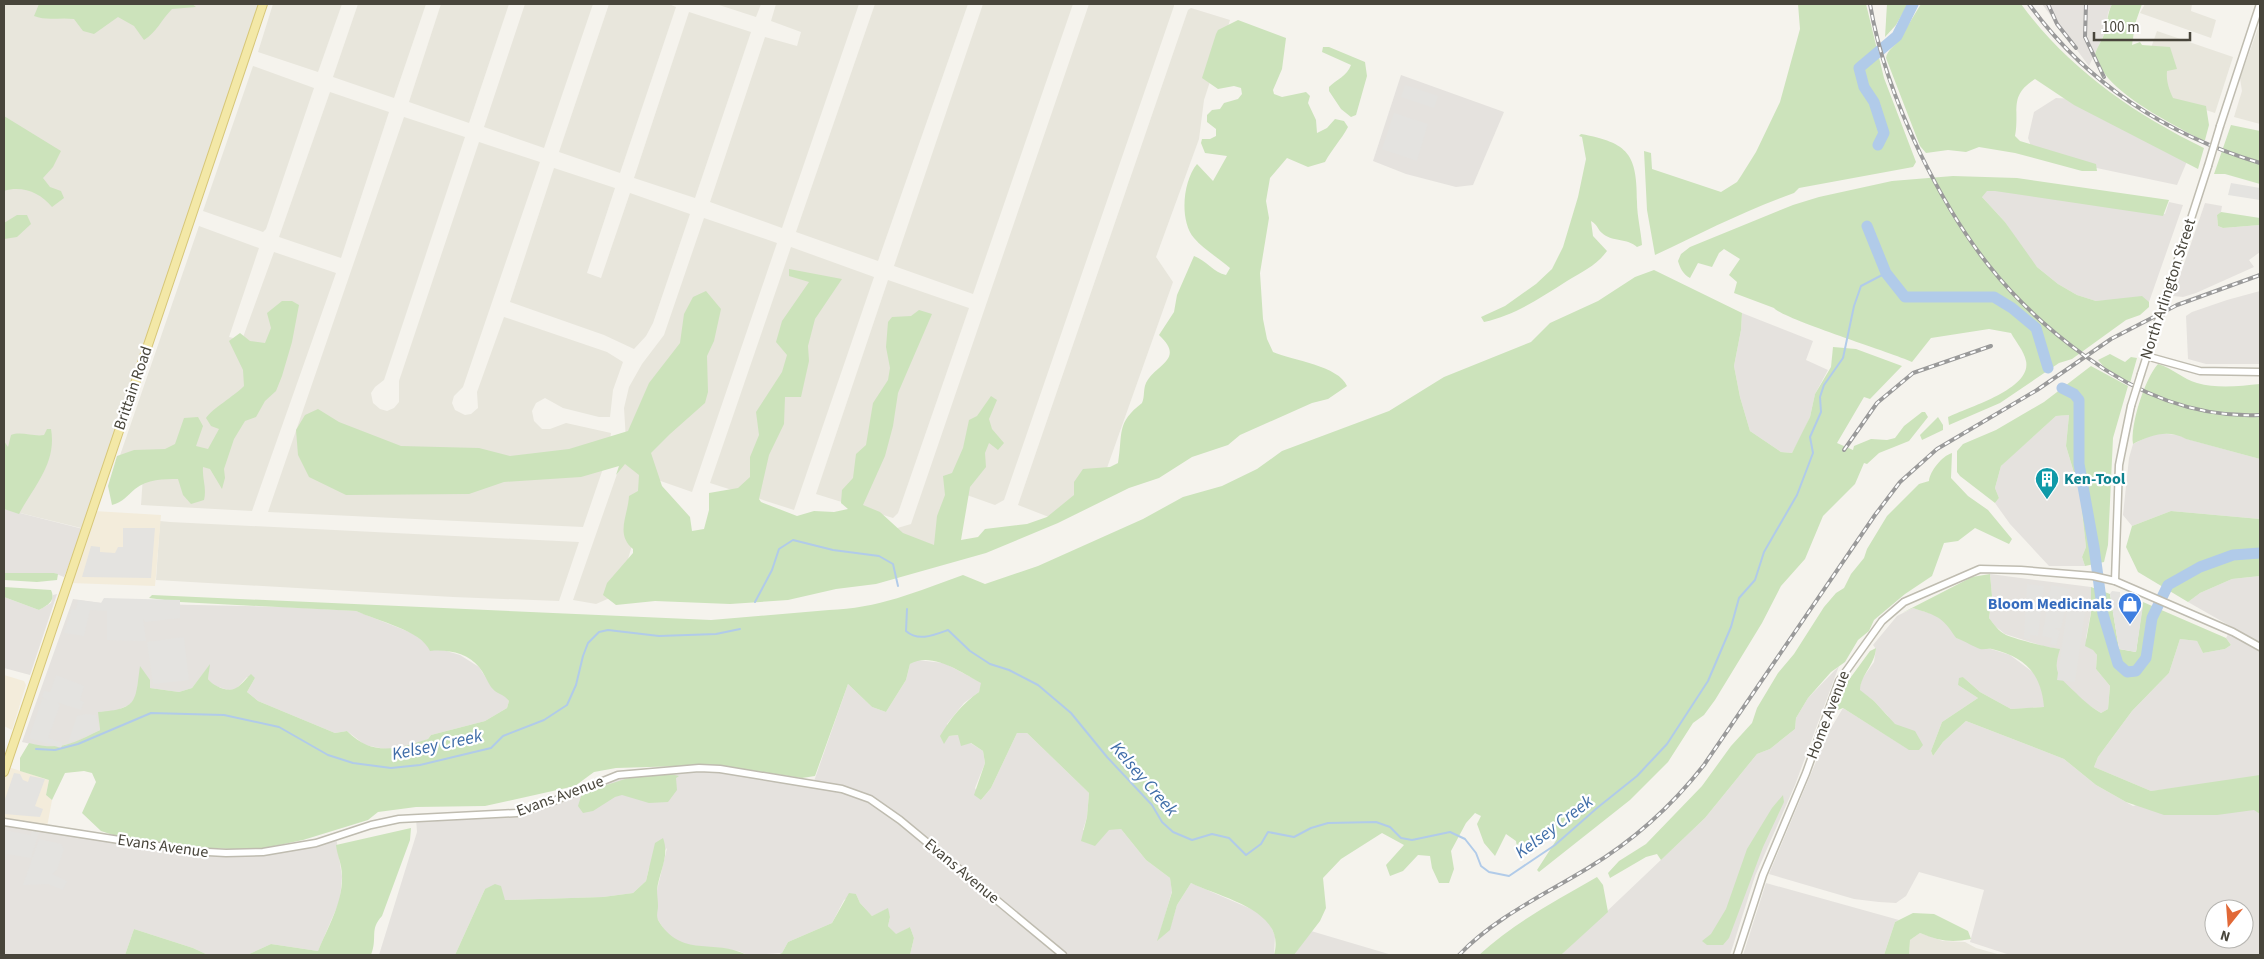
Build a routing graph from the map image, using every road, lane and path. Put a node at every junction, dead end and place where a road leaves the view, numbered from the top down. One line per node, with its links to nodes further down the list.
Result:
1 (263, 4): 7 (main road, Brittain Road)
2 (2260, 4): 3 (street, North Arlington Street, bridge)
3 (2146, 356): 4 (street); 5 (street, North Arlington Street, bridge)
4 (2260, 372)
5 (2115, 581): 6 (street, Home Avenue); 10 (street, Home Avenue)
6 (2260, 647)
7 (4, 772)
8 (4, 822): 9 (street, Evans Avenue)
9 (1063, 955)
10 (1737, 955)

